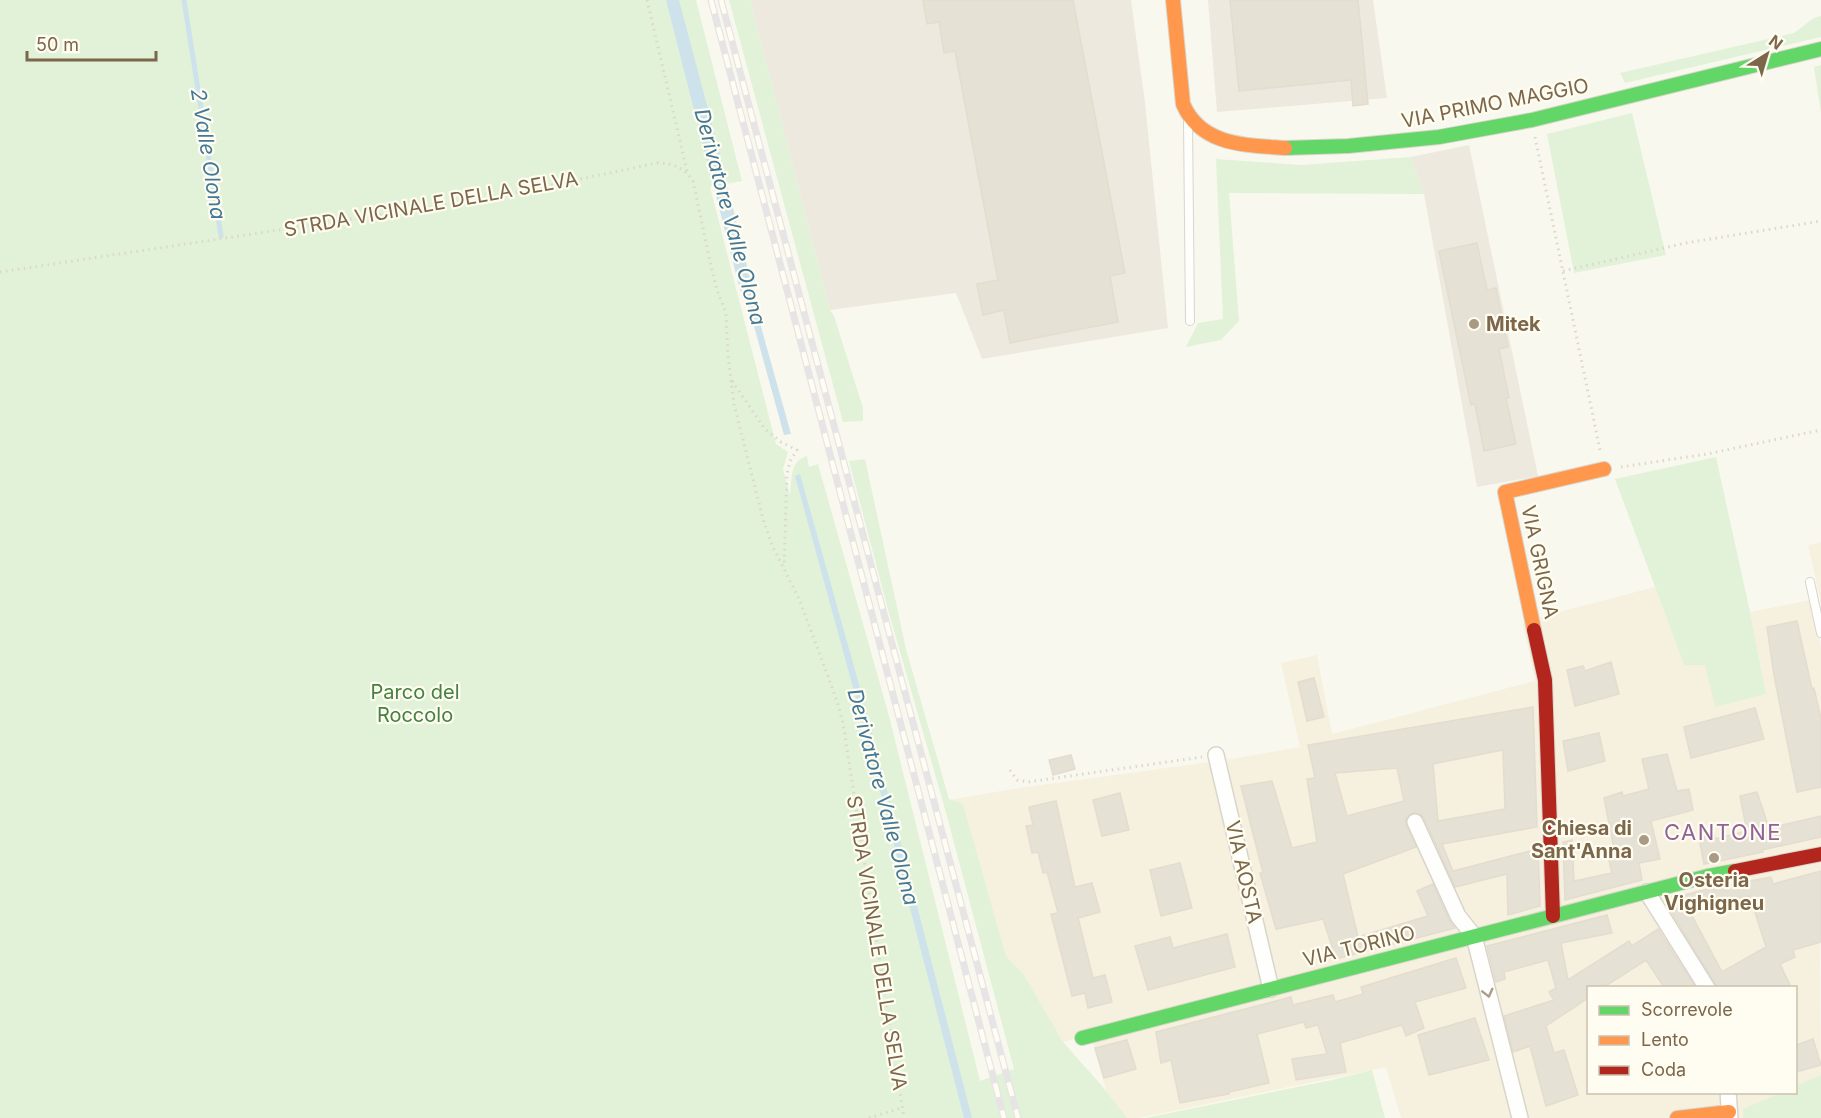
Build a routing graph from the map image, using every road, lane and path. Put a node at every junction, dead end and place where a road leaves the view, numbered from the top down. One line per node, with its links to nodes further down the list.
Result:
1 (647, 0): 6 (path)
2 (1173, 0): 4 (street)
3 (1821, 49): 5 (street, VIA PRIMO MAGGIO)
4 (1188, 116): 5 (street, VIA PRIMO MAGGIO); 10 (lane)
5 (1532, 120): 8 (path)
6 (687, 173): 9 (path, STRDA VICINALE DELLA SELVA); 11 (path, STRDA VICINALE DELLA SELVA)
7 (1821, 221): 8 (path)
8 (1563, 271): 13 (path)
9 (0, 272)
10 (1190, 321)
11 (731, 380): 14 (path, STRDA VICINALE DELLA SELVA); 14 (path)
12 (1821, 430): 13 (path)
13 (1604, 469): 22 (street, VIA GRIGNA)
14 (784, 568): 28 (path, STRDA VICINALE DELLA SELVA)
15 (1810, 582): 16 (lane)
16 (1821, 633)
17 (1216, 755): 18 (path); 25 (street, VIA AOSTA)
18 (1010, 770)
19 (1415, 822): 23 (street)
20 (1821, 854): 21 (street, VIA TORINO)
21 (1647, 892): 22 (street, VIA TORINO); 24 (street)
22 (1552, 916): 23 (street, VIA TORINO)
23 (1474, 936): 25 (street, VIA TORINO); 32 (street, one-way to 32)
24 (1706, 986)
25 (1270, 989): 26 (street, VIA TORINO)
26 (1082, 1038)
27 (1728, 1094): 29 (street)
28 (902, 1108): 30 (path); 31 (path, STRDA VICINALE DELLA SELVA)
29 (1729, 1115): 33 (street)
30 (869, 1118)
31 (903, 1118)
32 (1520, 1118)
33 (1677, 1118)

